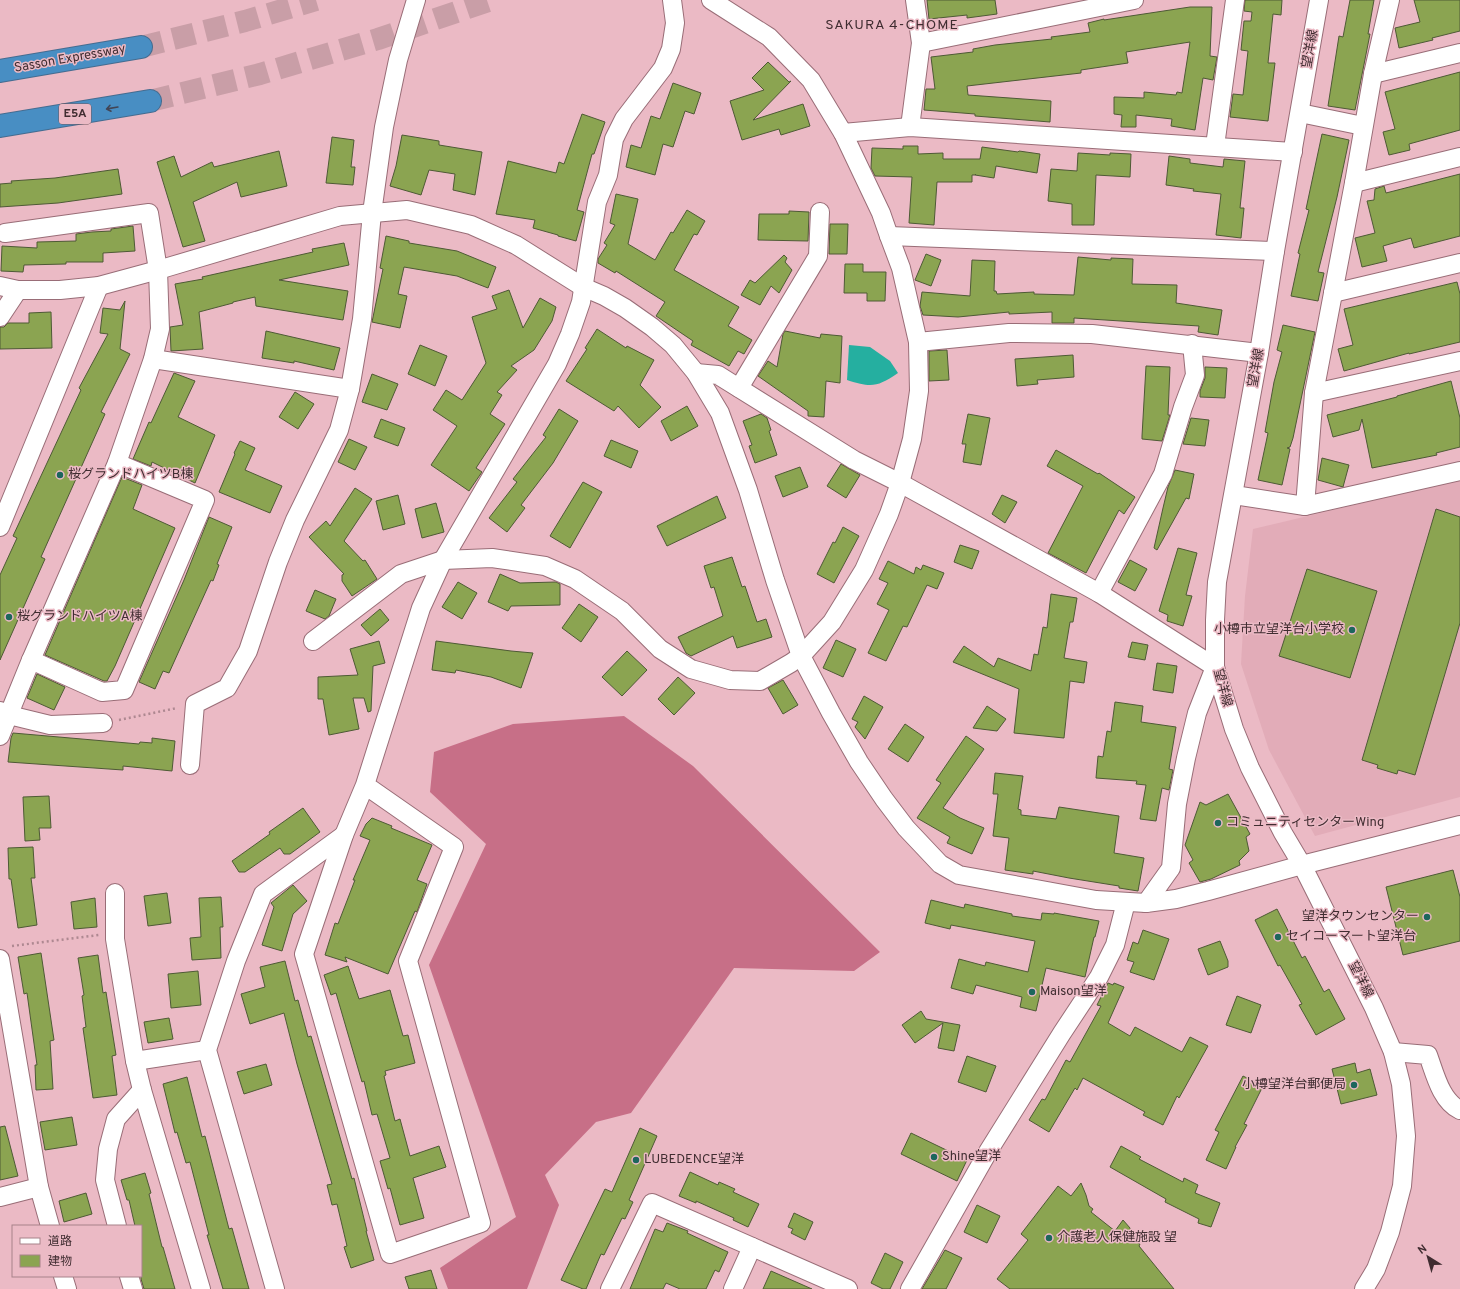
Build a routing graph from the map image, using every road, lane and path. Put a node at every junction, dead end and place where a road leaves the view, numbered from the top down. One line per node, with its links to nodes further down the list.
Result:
1 (416, 0): 25 (street)
2 (672, 0): 33 (street)
3 (711, 0): 19 (street)
4 (915, 0): 9 (street)
5 (1134, 0): 9 (street)
6 (1235, 0): 20 (street)
7 (1319, 0): 15 (street, 望洋線)
8 (1390, 0): 13 (street)
9 (920, 43): 18 (street)
10 (141, 47): 12 (highway, Sasson Expressway)
11 (1460, 53): 13 (street)
12 (0, 71)
13 (1373, 74): 17 (street)
14 (150, 101): 16 (highway, E5A, one-way to 16)
15 (1300, 113): 17 (street); 21 (street, 望洋線)
16 (0, 126)
17 (1363, 126): 23 (street)
18 (910, 128): 19 (street); 20 (street)
19 (843, 133): 27 (street)
20 (1215, 146): 21 (street)
21 (1293, 152): 28 (street, 望洋線)
22 (1460, 157): 23 (street)
23 (1354, 183): 35 (street)
24 (820, 212): 43 (street)
25 (372, 213): 30 (street); 33 (street); 44 (street)
26 (5, 233): 30 (street)
27 (890, 236): 28 (street); 37 (street)
28 (1275, 251): 39 (street, 望洋線)
29 (1460, 263): 35 (street)
30 (158, 270): 32 (street); 40 (street)
31 (0, 286): 34 (street)
32 (99, 286): 34 (street); 51 (street)
33 (583, 287): 42 (street); 52 (street)
34 (18, 290): 36 (street)
35 (1333, 293): 45 (street)
36 (0, 317)
37 (918, 342): 38 (street); 48 (street)
38 (1192, 344): 39 (street); 53 (street)
39 (1259, 353): 49 (street, 望洋線)
40 (153, 358): 44 (street); 46 (street)
41 (1460, 361): 45 (street)
42 (696, 373): 43 (street); 55 (street)
43 (739, 388): 48 (street)
44 (350, 389): 58 (street)
45 (1314, 393): 50 (street)
46 (117, 462): 56 (street); 56 (street)
47 (1460, 471): 50 (street)
48 (900, 483): 53 (street); 55 (street)
49 (1234, 495): 50 (street); 57 (street, 望洋線)
50 (1305, 506)
51 (0, 527)
52 (443, 560): 54 (street); 55 (street); 63 (street)
53 (1099, 593): 57 (street)
54 (313, 641)
55 (802, 656): 68 (street)
56 (30, 660): 59 (street)
57 (1215, 667): 66 (street, 望洋線); 69 (street)
58 (195, 704): 60 (path); 62 (street)
59 (4, 713): 60 (street); 61 (street)
60 (103, 723)
61 (0, 736)
62 (190, 765)
63 (365, 784): 65 (street); 65 (street)
64 (1460, 825): 66 (street)
65 (344, 835): 72 (street)
66 (1302, 865): 69 (street); 73 (street, 望洋線)
67 (115, 893): 70 (street)
68 (1126, 902): 69 (street); 91 (street)
69 (1146, 903)
70 (115, 933): 71 (path); 74 (street)
71 (4, 953): 77 (street)
72 (207, 1050): 74 (street); 87 (street)
73 (1393, 1052): 76 (street); 92 (street, 望洋線)
74 (135, 1061): 75 (street)
75 (142, 1090): 80 (street); 86 (street)
76 (1460, 1110)
77 (39, 1187): 78 (street); 79 (street)
78 (0, 1197)
79 (50, 1225)
80 (117, 1225)
81 (752, 1247): 88 (street); 89 (street); 90 (street)
82 (63, 1277): 84 (street)
83 (129, 1277): 85 (street)
84 (67, 1289)
85 (133, 1289)
86 (200, 1289)
87 (275, 1289)
88 (610, 1289)
89 (733, 1289)
90 (848, 1289)
91 (910, 1289)
92 (1364, 1289)

